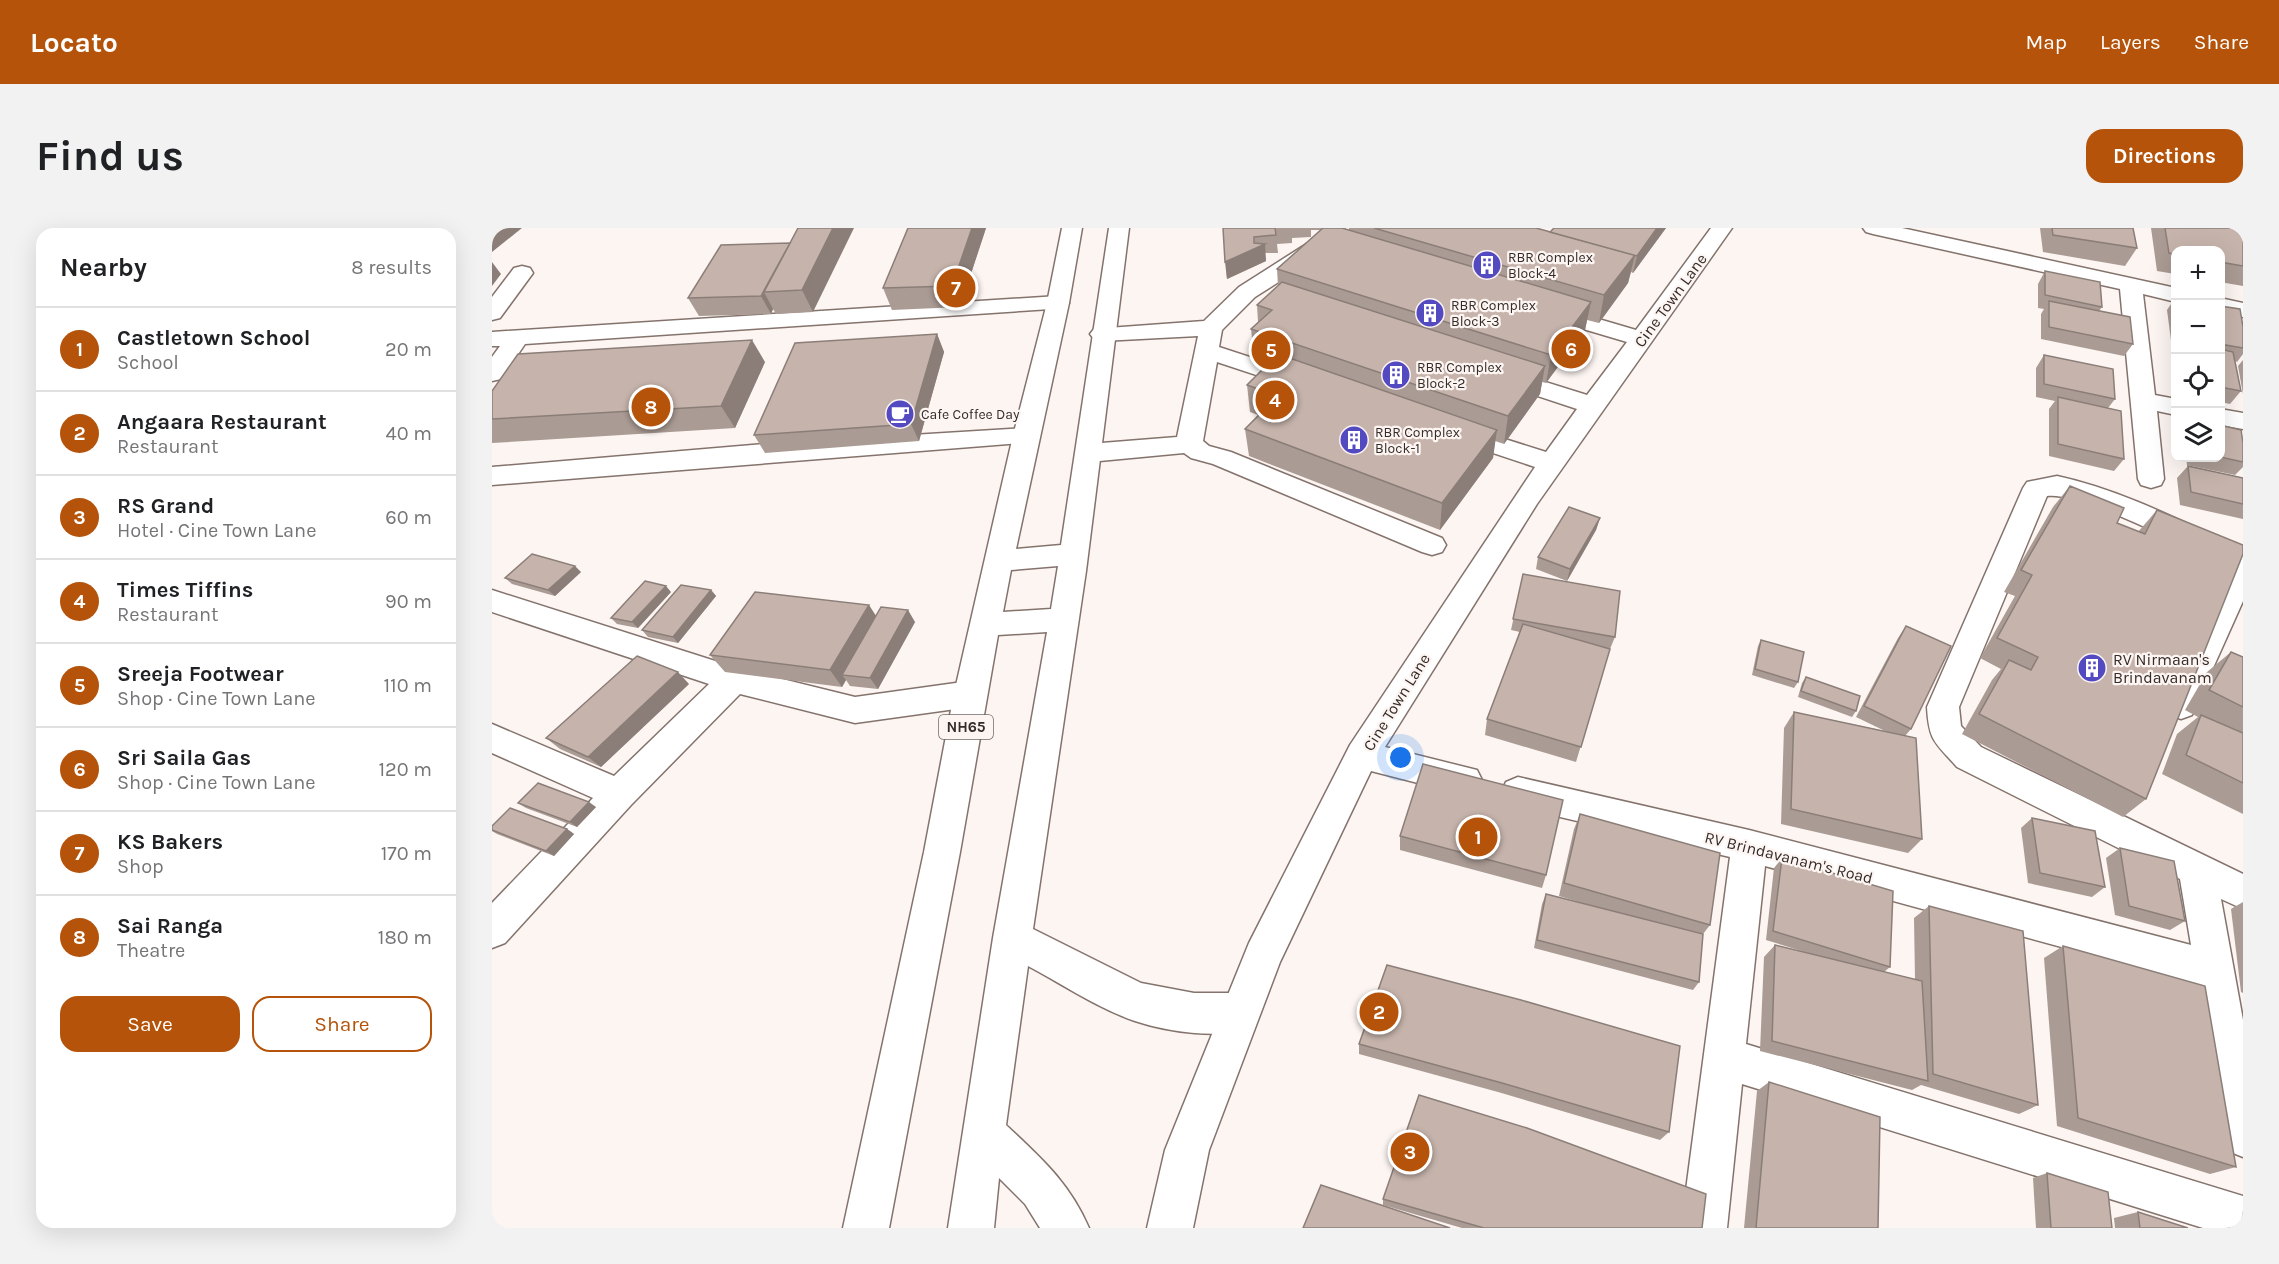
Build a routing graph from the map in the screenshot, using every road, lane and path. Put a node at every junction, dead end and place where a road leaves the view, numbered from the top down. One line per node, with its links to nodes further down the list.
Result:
1 (1072, 228): 10 (main road, NH65)
2 (1119, 228): 15 (main road)
3 (1722, 228): 18 (main road, Cine Town Lane)
4 (1873, 228): 5 (main road)
5 (1900, 231): 8 (main road)
6 (1335, 247): 19 (main road)
7 (522, 273): 14 (main road)
8 (2131, 286): 9 (main road); 23 (main road)
9 (2171, 295)
10 (1058, 303): 16 (main road); 29 (main road, NH65)
11 (1528, 305): 18 (main road)
12 (2225, 306): 13 (main road)
13 (2243, 310)
14 (492, 313)
15 (1101, 334): 19 (main road); 31 (main road)
16 (518, 337): 17 (main road); 21 (main road)
17 (492, 339)
18 (1642, 339): 24 (main road, Cine Town Lane)
19 (1209, 340): 22 (main road); 30 (main road)
20 (1480, 369): 24 (main road)
21 (492, 374)
22 (1329, 391)
23 (2143, 400): 25 (main road); 34 (main road)
24 (1594, 406): 32 (main road, Cine Town Lane)
25 (2171, 406)
26 (2225, 418): 27 (main road)
27 (2243, 422)
28 (1429, 423): 32 (main road)
29 (1026, 436): 33 (main road); 37 (main road, NH65)
30 (1189, 444): 31 (main road); 35 (main road)
31 (1089, 453): 36 (main road)
32 (1552, 463): 49 (main road, Cine Town Lane)
33 (492, 476)
34 (2151, 479)
35 (1432, 545)
36 (1074, 554): 37 (main road); 41 (main road)
37 (999, 561): 42 (main road, NH65)
38 (2243, 562): 52 (main road)
39 (2243, 568): 43 (main road)
40 (492, 601): 45 (main road)
41 (1064, 620): 42 (main road); 55 (main road)
42 (986, 624): 46 (main road, NH65)
43 (2201, 661): 44 (main road); 47 (main road)
44 (2233, 675)
45 (734, 680): 46 (main road); 50 (main road)
46 (970, 694): 62 (main road, NH65)
47 (2167, 736)
48 (492, 738): 50 (main road)
49 (1362, 756): 51 (main road, RV Brindavanam's Road); 57 (main road, Cine Town Lane)
50 (619, 794): 54 (main road)
51 (1749, 846): 56 (main road, RV Brindavanam's Road); 58 (main road)
52 (2197, 869): 53 (main road); 56 (main road)
53 (2243, 892)
54 (495, 923)
55 (1012, 938): 57 (main road); 59 (main road)
56 (2214, 970): 60 (main road)
57 (1240, 1013): 65 (main road, Cine Town Lane)
58 (1724, 1058): 61 (main road); 66 (main road)
59 (983, 1133): 63 (main road); 64 (main road)
60 (2243, 1136)
61 (2243, 1218)
62 (866, 1228)
63 (971, 1228)
64 (1066, 1228)
65 (1170, 1228)
66 (1704, 1228)

